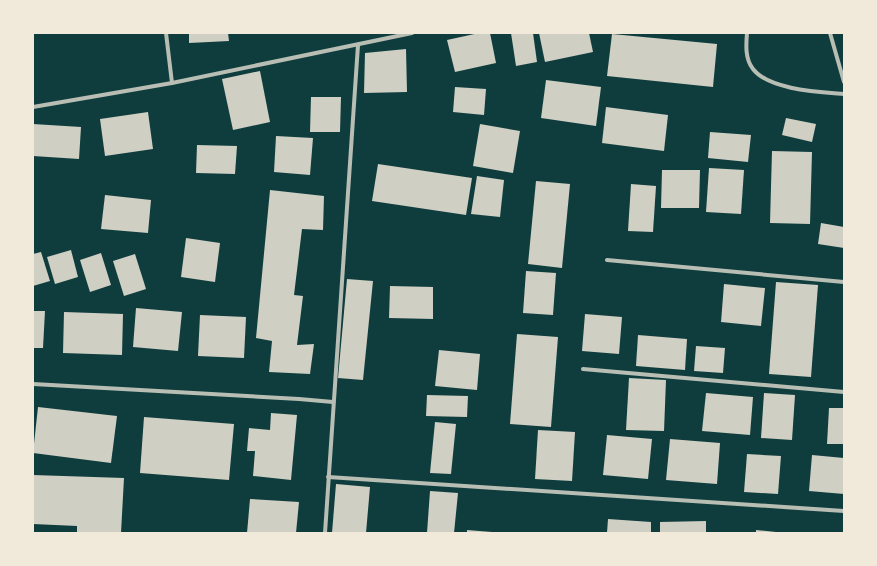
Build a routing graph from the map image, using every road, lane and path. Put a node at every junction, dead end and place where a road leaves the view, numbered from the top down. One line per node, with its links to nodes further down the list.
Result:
1 (166, 33): 7 (street)
2 (412, 33): 5 (street)
3 (747, 33): 8 (street)
4 (830, 33): 6 (street)
5 (358, 45): 7 (street); 15 (street)
6 (844, 82)
7 (172, 83): 9 (street)
8 (844, 94)
9 (33, 106)
10 (607, 260): 11 (street)
11 (844, 282)
12 (583, 369): 14 (street)
13 (33, 384): 15 (street)
14 (844, 392)
15 (333, 402): 16 (street)
16 (328, 478): 17 (street); 18 (street)
17 (844, 511)
18 (324, 533)

